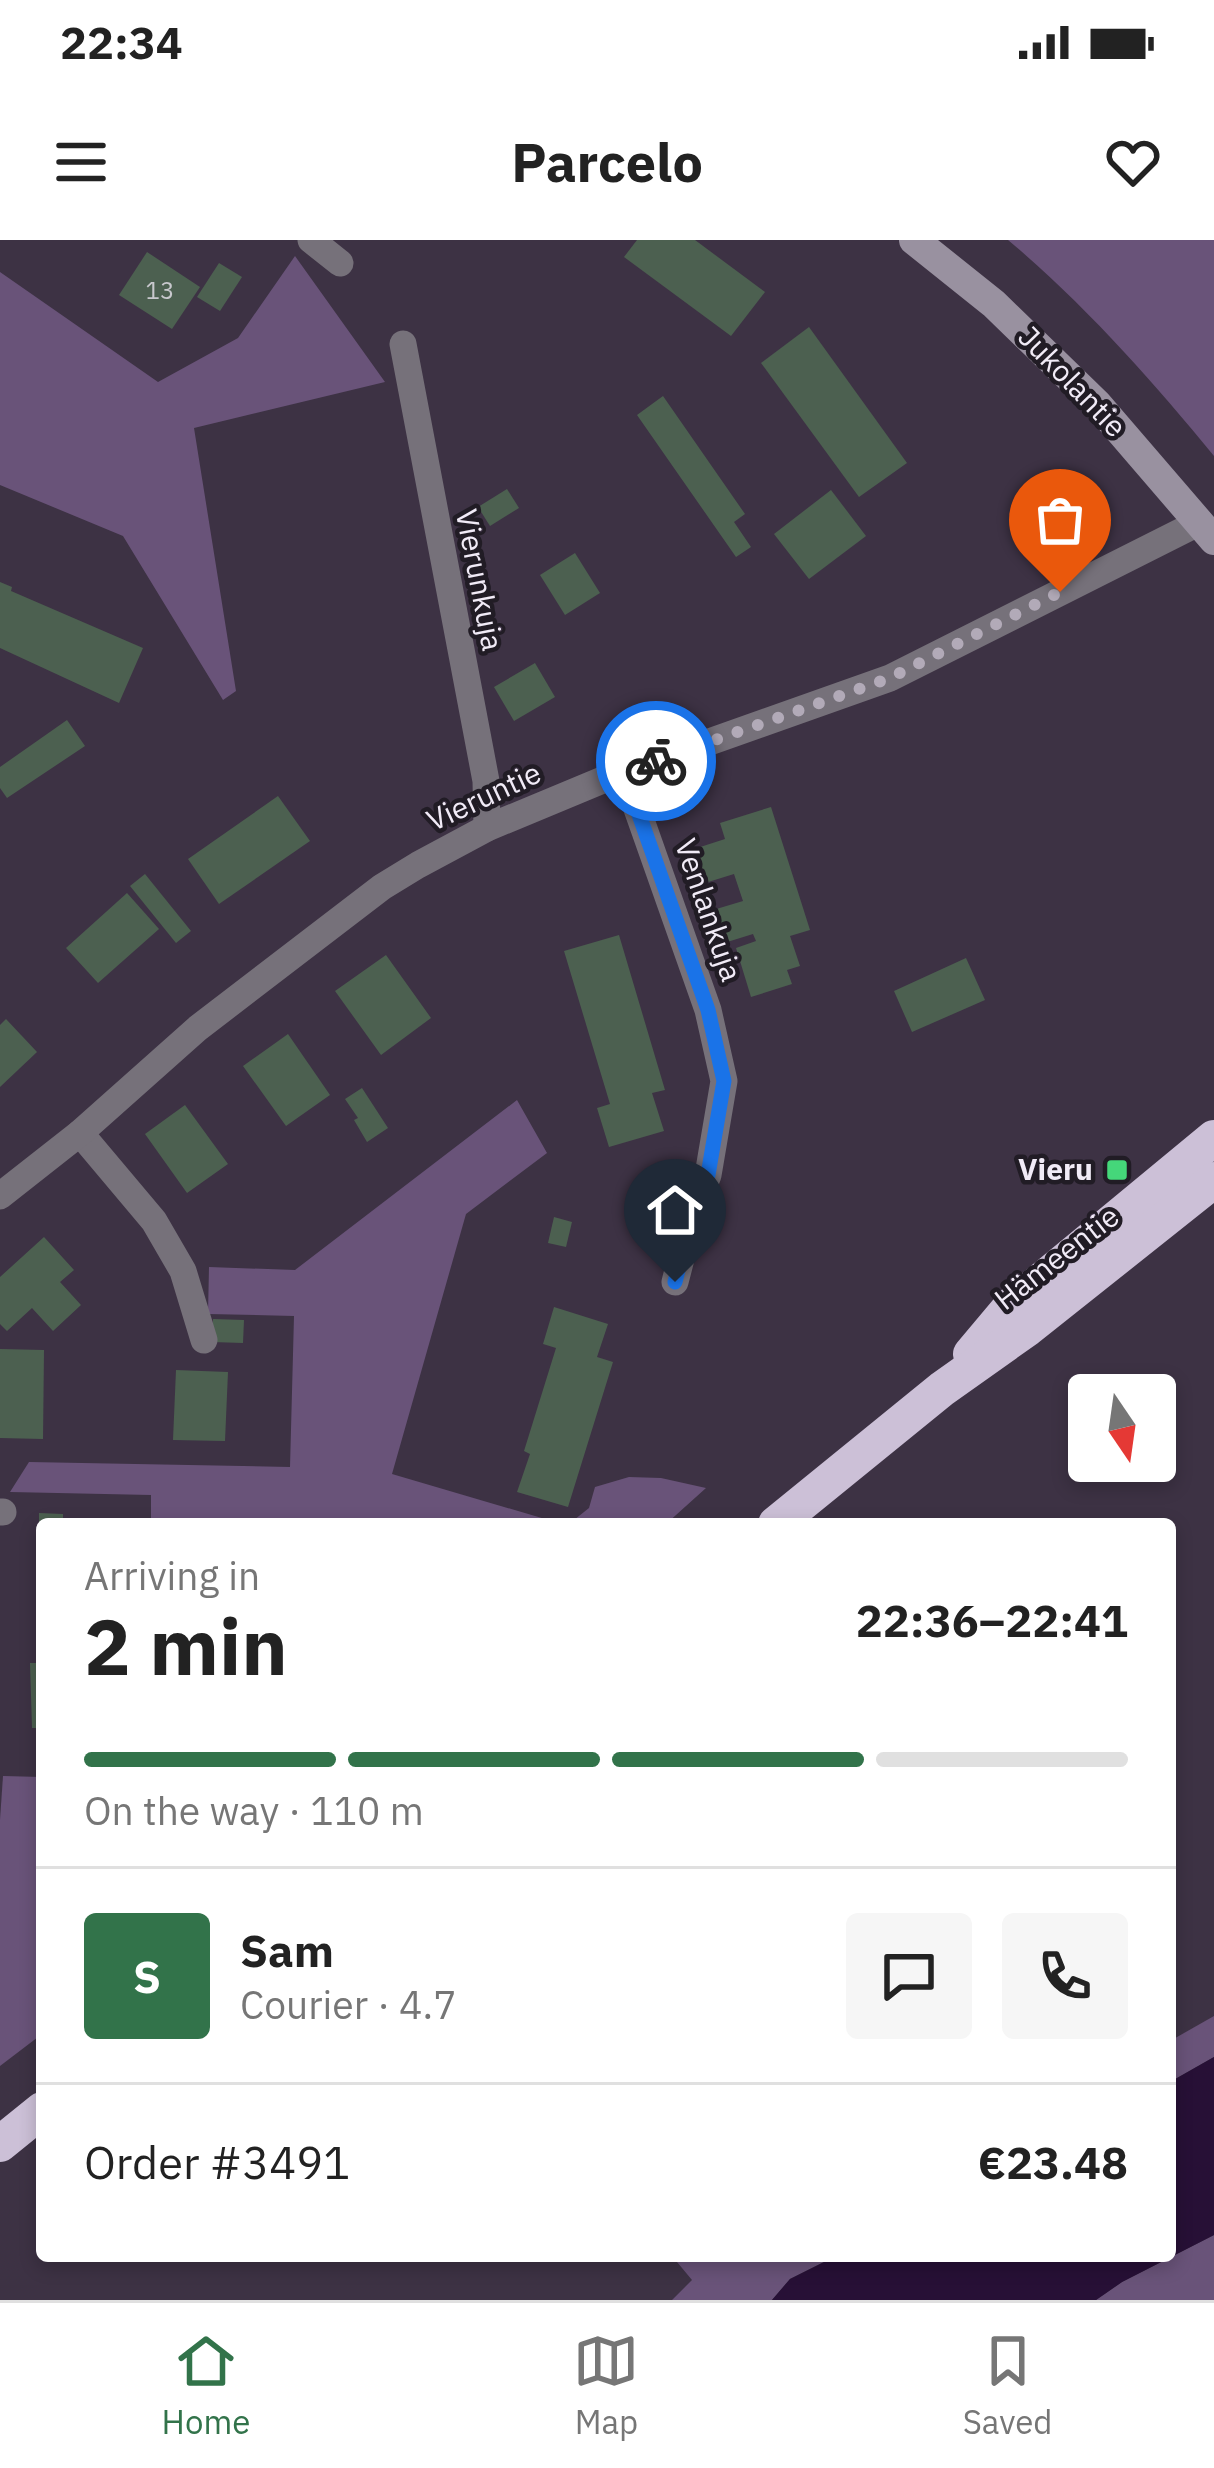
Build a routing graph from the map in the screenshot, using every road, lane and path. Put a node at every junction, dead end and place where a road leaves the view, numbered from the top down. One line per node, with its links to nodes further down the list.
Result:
1 (310, 240): 3 (street)
2 (914, 240): 5 (street, Jukolantie)
3 (340, 263)
4 (403, 344): 7 (street, Vierunkuja)
5 (1207, 531): 6 (street, Vieruntie)
6 (624, 772): 7 (street, Vieruntie); 12 (street, Venlankuja)
7 (487, 828): 8 (street, Vieruntie)
8 (80, 1133): 11 (street, Vieruntie); 13 (street)
9 (1214, 1138): 14 (highway, Hämeentie)
10 (1214, 1180): 14 (highway, Hämeentie)
11 (0, 1196)
12 (675, 1282)
13 (204, 1340)
14 (942, 1389): 15 (highway, Hämeentie)
15 (783, 1518)
16 (36, 2115): 17 (highway)
17 (0, 2144)

